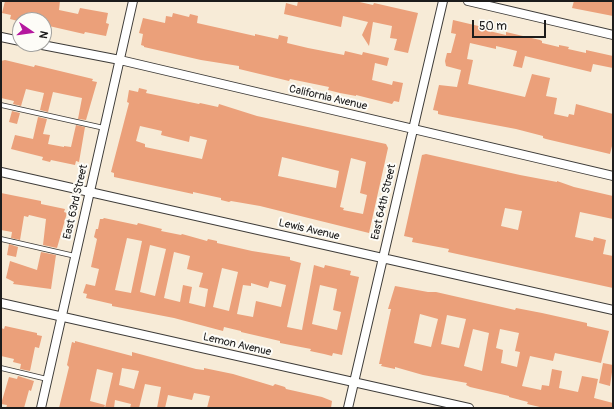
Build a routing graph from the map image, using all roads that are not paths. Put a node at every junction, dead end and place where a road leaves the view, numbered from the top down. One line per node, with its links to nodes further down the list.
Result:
1 (133, 1): 8 (street, East 63rd Street)
2 (443, 1): 11 (street, East 64th Street)
3 (468, 1): 4 (street)
4 (613, 35)
5 (1, 37): 6 (street)
6 (12, 39)
7 (52, 47): 8 (street, California Avenue)
8 (120, 60): 10 (street, East 63rd Street); 11 (street, California Avenue)
9 (1, 105): 10 (lane)
10 (104, 128): 14 (street, East 63rd Street)
11 (412, 130): 13 (street, California Avenue); 17 (street, East 64th Street)
12 (1, 172): 14 (street, Lewis Avenue)
13 (613, 176)
14 (90, 192): 16 (street, East 63rd Street); 17 (street, Lewis Avenue)
15 (1, 239): 16 (lane)
16 (76, 256): 20 (street, East 63rd Street)
17 (382, 258): 19 (street, Lewis Avenue); 23 (street, East 64th Street)
18 (1, 303): 20 (street, Lemon Avenue)
19 (613, 310)
20 (62, 316): 22 (street, East 63rd Street); 23 (street, Lemon Avenue)
21 (1, 368): 22 (lane)
22 (48, 379): 24 (street, East 63rd Street)
23 (354, 382): 25 (street, East 64th Street); 26 (street, Lemon Avenue)
24 (41, 408)
25 (348, 408)
26 (469, 408)

